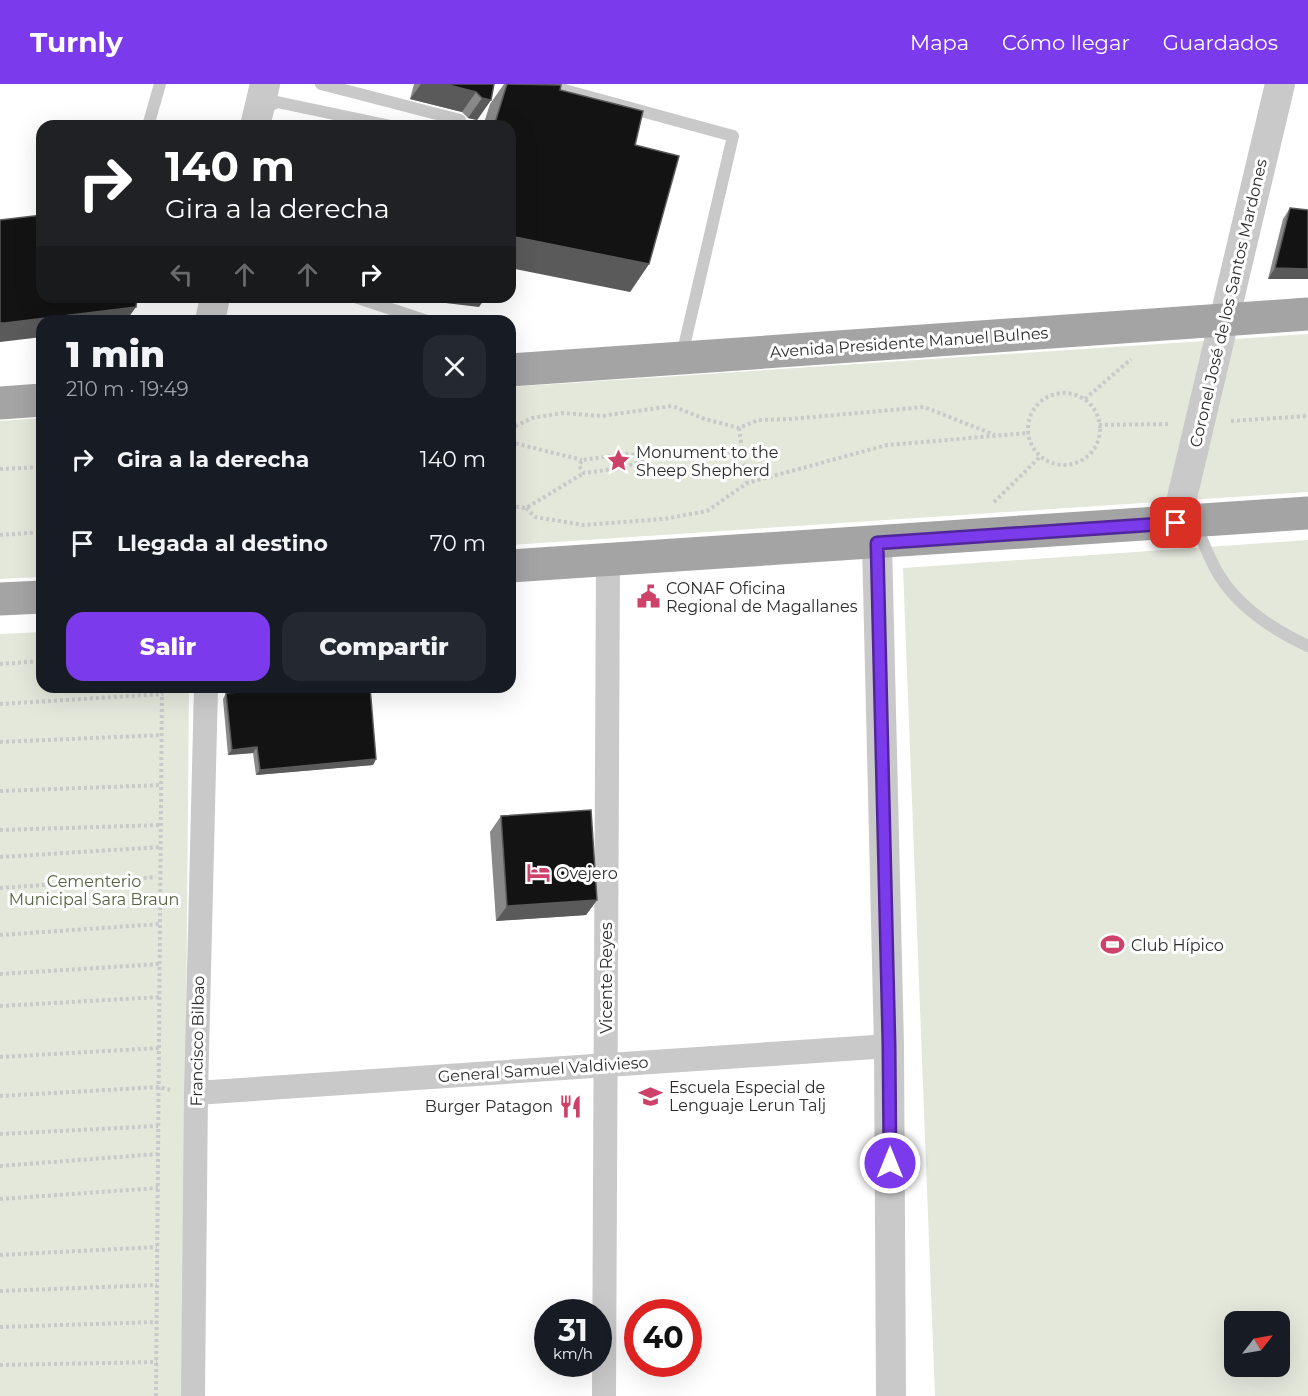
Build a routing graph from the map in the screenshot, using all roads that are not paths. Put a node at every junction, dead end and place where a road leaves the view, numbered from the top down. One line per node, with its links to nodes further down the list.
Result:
1 (160, 84): 6 (lane)
2 (321, 84): 8 (lane)
3 (1280, 84): 12 (street, Coronel José de los Santos Mardones)
4 (546, 85): 13 (lane)
5 (260, 107): 7 (lane)
6 (150, 120)
7 (362, 120)
8 (460, 120)
9 (373, 303): 11 (lane)
10 (1308, 314): 12 (main road, Avenida Presidente Manuel Bulnes)
11 (409, 315)
12 (1224, 320): 13 (main road, Avenida Presidente Manuel Bulnes); 18 (street, Coronel José de los Santos Mardones)
13 (681, 358): 14 (main road, Avenida Presidente Manuel Bulnes)
14 (516, 370)
15 (36, 400): 16 (main road)
16 (0, 403)
17 (1308, 513): 18 (main road)
18 (1185, 522): 19 (main road); 24 (lane)
19 (877, 543): 20 (main road); 26 (street)
20 (608, 560): 21 (main road); 27 (street, Vicente Reyes)
21 (516, 566)
22 (36, 597): 23 (main road)
23 (0, 599)
24 (1308, 646)
25 (206, 693): 28 (street, Francisco Bilbao)
26 (889, 1046): 27 (street, General Samuel Valdivieso); 31 (street)
27 (606, 1065): 28 (street, General Samuel Valdivieso); 30 (street, Vicente Reyes)
28 (196, 1093): 29 (street, Francisco Bilbao)
29 (193, 1396)
30 (604, 1396)
31 (891, 1396)

